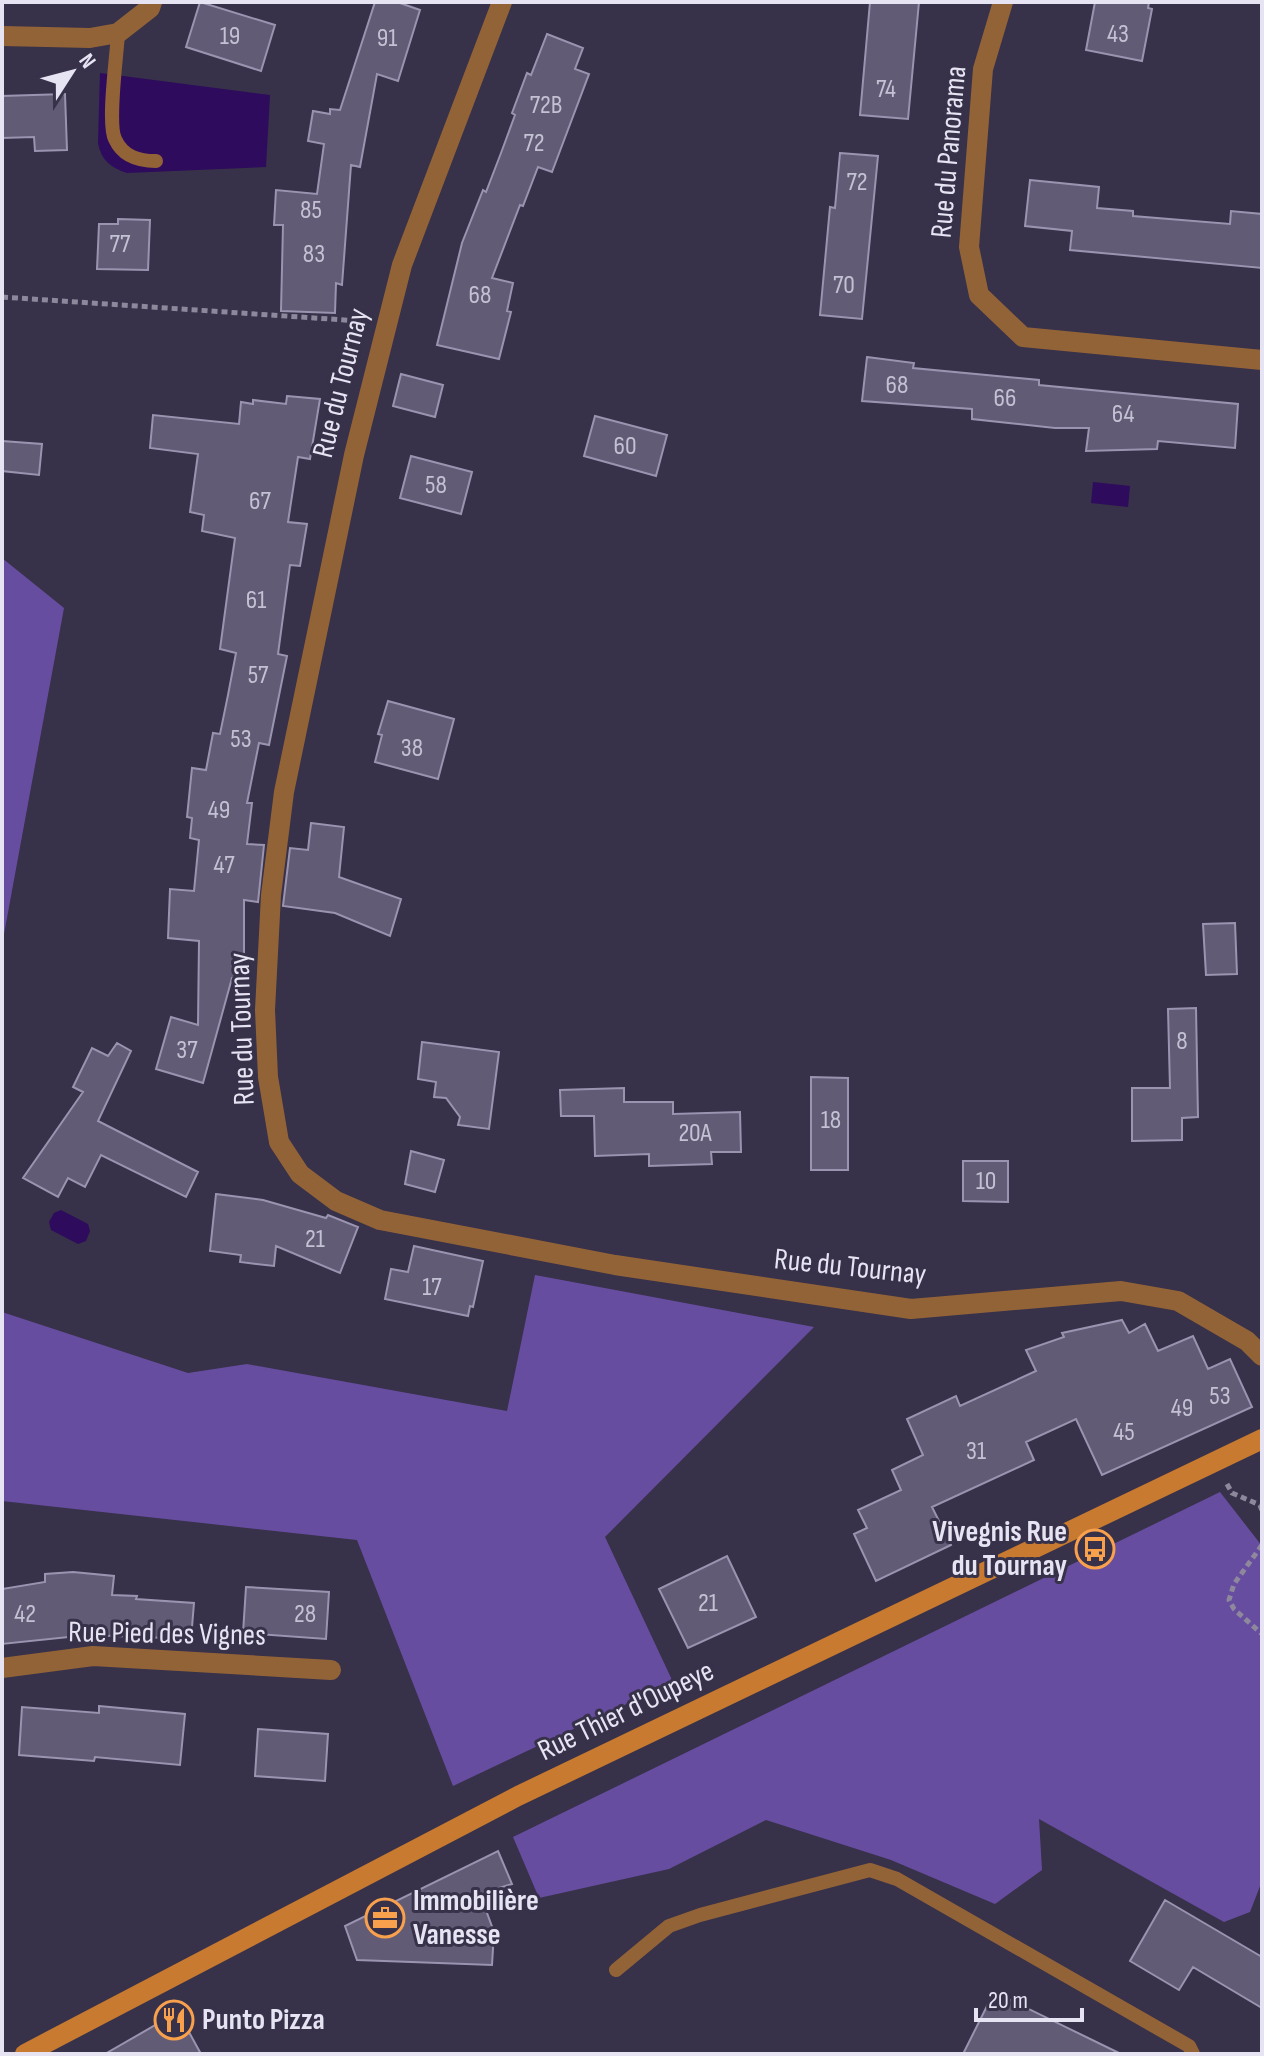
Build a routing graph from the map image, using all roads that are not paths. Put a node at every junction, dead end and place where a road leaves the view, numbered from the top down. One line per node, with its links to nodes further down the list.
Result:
1 (152, 2): 4 (street)
2 (502, 2): 8 (street, Rue du Tournay)
3 (1003, 2): 7 (street, Rue du Panorama)
4 (118, 33): 5 (street); 6 (lane)
5 (2, 36)
6 (156, 161)
7 (1262, 360)
8 (1262, 1356)
9 (1262, 1439): 13 (main road, Rue Thier d'Oupeye)
10 (2, 1668): 11 (street, Rue Pied des Vignes)
11 (331, 1670)
12 (616, 1970): 14 (lane)
13 (25, 2054)
14 (1193, 2054)

